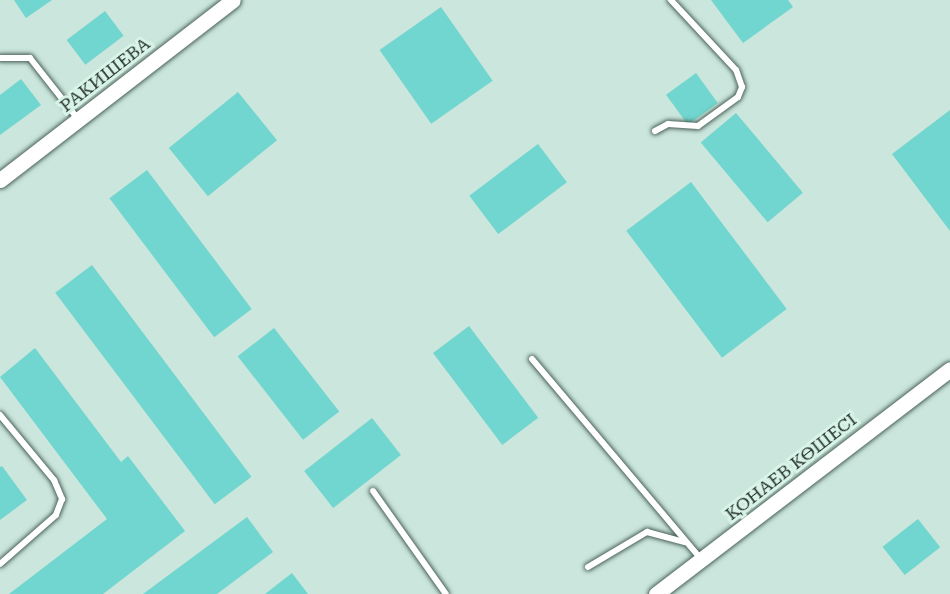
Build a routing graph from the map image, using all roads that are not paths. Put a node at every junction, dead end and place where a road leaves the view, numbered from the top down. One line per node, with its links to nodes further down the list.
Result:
1 (233, 0): 4 (street, РАКИШЕВА)
2 (671, 0): 5 (lane)
3 (0, 58): 4 (lane)
4 (78, 119): 6 (street, РАКИШЕВА)
5 (655, 131)
6 (0, 180)
7 (532, 359): 11 (lane)
8 (949, 372): 12 (street, ҚОНАЕВ КӨШЕСІ)
9 (0, 415): 13 (lane)
10 (374, 491): 15 (lane)
11 (688, 543): 12 (lane); 14 (lane)
12 (702, 559): 16 (street, ҚОНАЕВ КӨШЕСІ)
13 (0, 564)
14 (588, 567)
15 (446, 594)
16 (656, 594)

